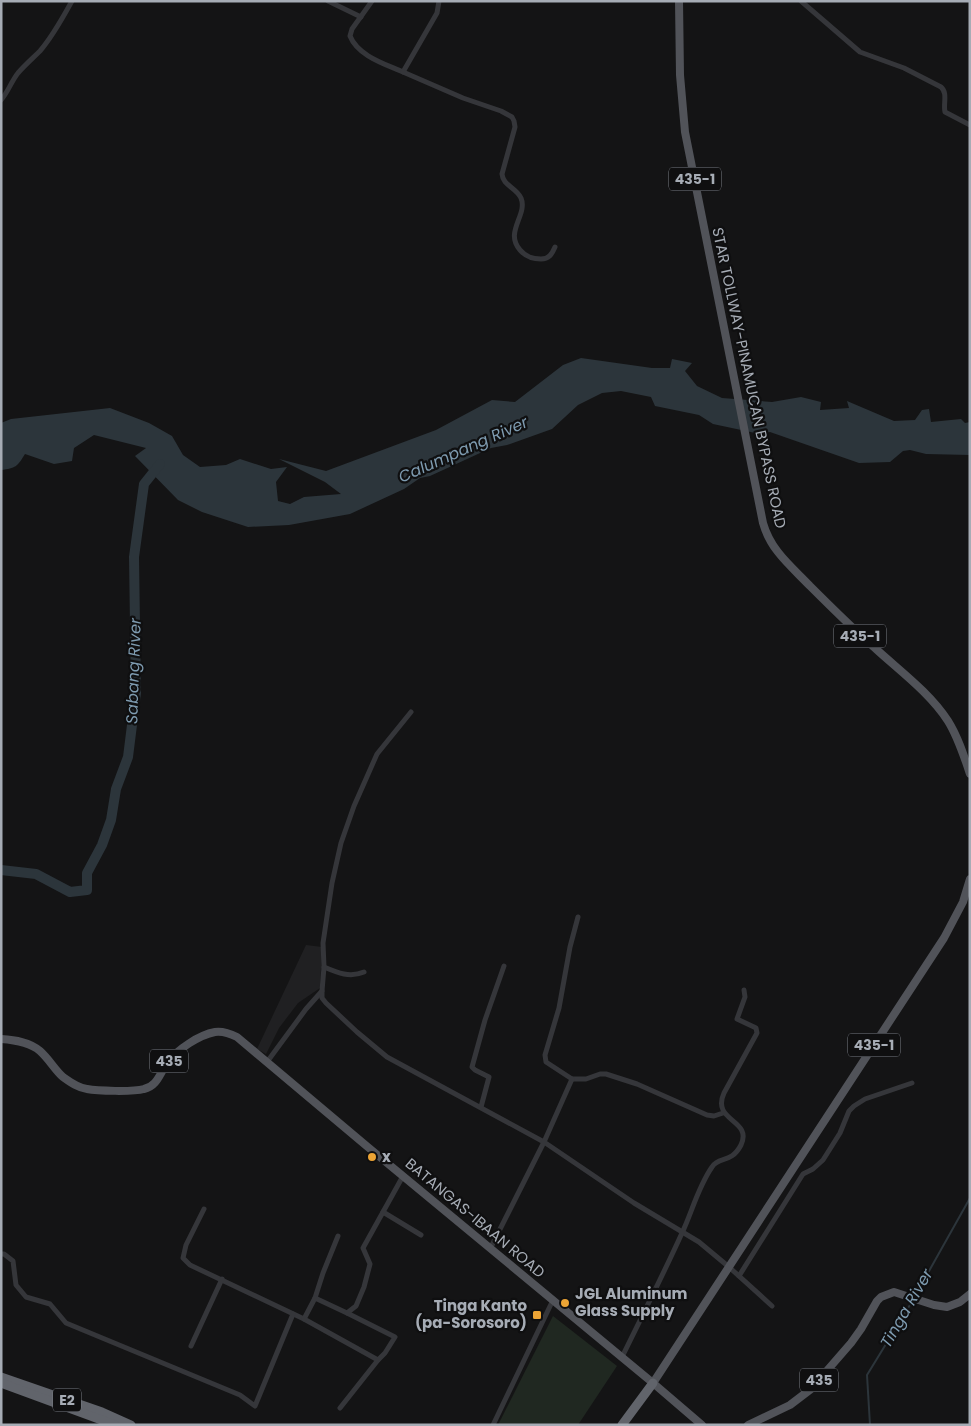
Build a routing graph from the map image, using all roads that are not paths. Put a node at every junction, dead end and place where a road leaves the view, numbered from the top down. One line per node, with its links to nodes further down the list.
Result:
1 (72, 1): 9 (street)
2 (328, 1): 7 (street)
3 (372, 1): 7 (street)
4 (439, 1): 8 (street)
5 (680, 1): 13 (main road, STAR TOLLWAY-PINAMUCAN BYPASS ROAD / 435-1)
6 (801, 1): 10 (street)
7 (361, 17): 8 (street)
8 (403, 72): 11 (street)
9 (1, 100)
10 (970, 125)
11 (555, 247)
12 (411, 712): 17 (street)
13 (970, 774)
14 (970, 879): 36 (main road, 435-1)
15 (578, 917): 23 (street)
16 (504, 966): 25 (street)
17 (324, 967): 18 (street); 20 (street)
18 (364, 972)
19 (744, 990): 26 (street)
20 (322, 992): 22 (street); 25 (street)
21 (1, 1039): 22 (main road, BATANGAS-IBAAN ROAD / 435)
22 (267, 1062): 28 (main road, BATANGAS-IBAAN ROAD / 435)
23 (572, 1079): 26 (street); 27 (street)
24 (912, 1083): 37 (street)
25 (481, 1108): 27 (street)
26 (723, 1113): 31 (street)
27 (544, 1142): 31 (street); 34 (street)
28 (403, 1176): 30 (street); 34 (main road, BATANGAS-IBAAN ROAD / 435)
29 (204, 1209): 38 (street)
30 (383, 1212): 32 (street); 43 (street)
31 (683, 1232): 36 (street); 47 (street)
32 (421, 1235)
33 (338, 1236): 40 (street)
34 (490, 1249): 41 (main road, BATANGAS-IBAAN ROAD / 435)
35 (1, 1254): 44 (street)
36 (729, 1266): 37 (street); 51 (main road, 435-1)
37 (740, 1276): 42 (street)
38 (222, 1279): 44 (street); 46 (street)
39 (970, 1294): 53 (main road, 435)
40 (315, 1298): 43 (street); 45 (street)
41 (553, 1300): 47 (main road, BATANGAS-IBAAN ROAD / 435); 56 (street)
42 (772, 1306)
43 (347, 1313): 48 (street)
44 (293, 1314): 45 (street)
45 (304, 1319): 48 (street)
46 (192, 1346)
47 (622, 1357): 51 (main road, BATANGAS-IBAAN ROAD / 435)
48 (378, 1360): 52 (street)
49 (1, 1377): 55 (highway, E2)
50 (1, 1383): 54 (highway, E2)
51 (653, 1383): 57 (highway); 58 (highway); 59 (main road, BATANGAS-IBAAN ROAD / 435)
52 (340, 1408)
53 (761, 1422): 60 (main road, 435)
54 (115, 1425)
55 (131, 1425)
56 (492, 1425)
57 (622, 1425)
58 (629, 1425)
59 (702, 1425)
60 (748, 1425)

